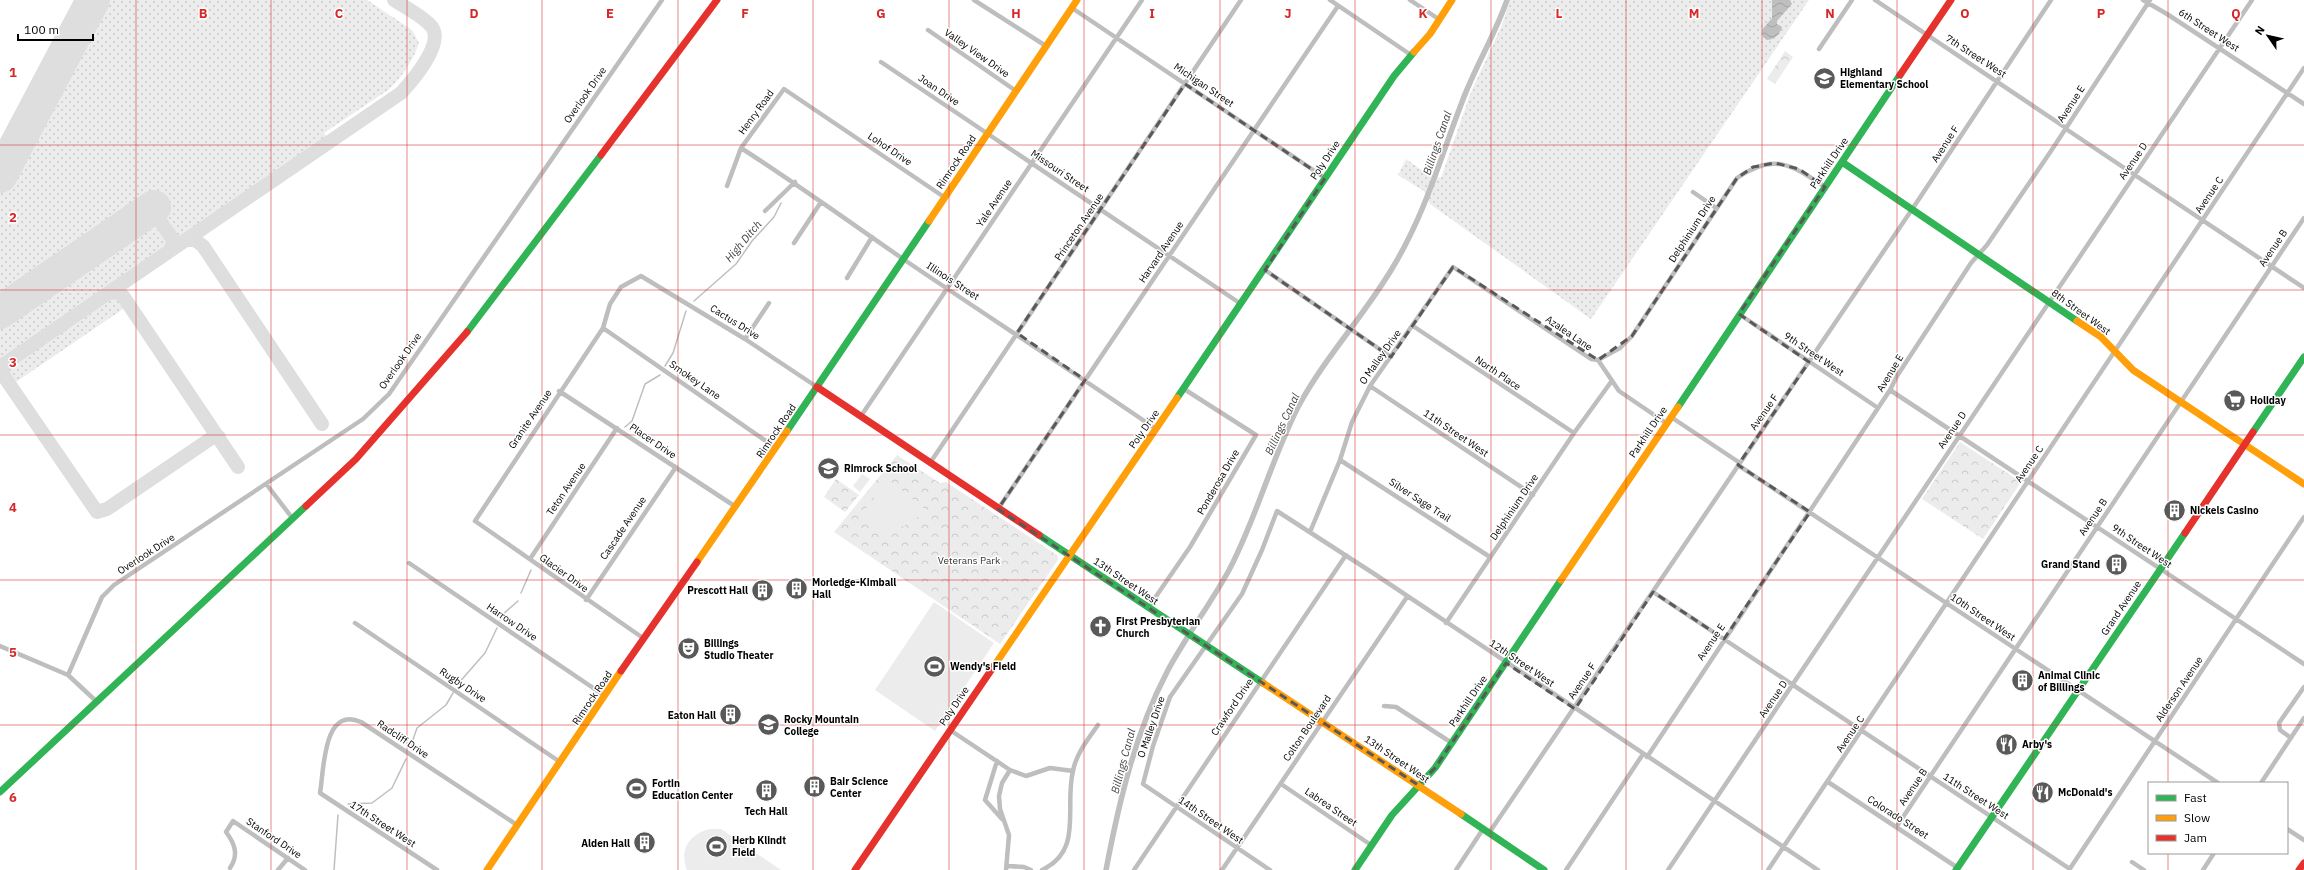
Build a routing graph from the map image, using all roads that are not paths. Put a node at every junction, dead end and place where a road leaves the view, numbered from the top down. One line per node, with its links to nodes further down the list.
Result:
1 (662, 0): 103 (street, Overlook Drive)
2 (717, 0): 110 (main road)
3 (974, 0): 22 (street)
4 (1142, 0): 21 (street, Yale Avenue)
5 (1241, 0): 29 (street, Princeton Avenue)
6 (1330, 0): 17 (street)
7 (1410, 0): 18 (street)
8 (1452, 0): 18 (main road, Poly Drive)
9 (1852, 0): 24 (street)
10 (1875, 0): 20 (street, 7th Street West)
11 (1951, 0): 20 (main road, Parkhill Drive)
12 (2051, 0): 28 (street, Avenue F)
13 (2143, 0): 15 (street, 6th Street West)
14 (2252, 0): 23 (street, Avenue D)
15 (2149, 2): 23 (street, 6th Street West); 35 (street, Avenue E)
16 (1074, 3): 21 (street, Michigan Street); 22 (main road, Rimrock Road)
17 (1338, 6): 25 (street); 34 (street, Harvard Avenue)
18 (1440, 20): 25 (main road, Poly Drive)
19 (928, 30): 30 (street, Valley View Drive)
20 (1928, 36): 28 (street, 7th Street West); 38 (main road, Parkhill Drive)
21 (1117, 37): 29 (street, Michigan Street); 39 (street, Yale Avenue)
22 (1046, 46): 30 (main road, Rimrock Road)
23 (2219, 48): 31 (street, 6th Street West); 40 (street, Avenue D)
24 (1819, 49)
25 (1411, 55): 41 (main road, Poly Drive)
26 (881, 62): 36 (street, Joan Drive)
27 (2304, 68): 31 (street, Avenue C)
28 (1997, 81): 35 (street, 7th Street West); 49 (street, Avenue F)
29 (1185, 84): 34 (street, Michigan Street); 50 (street, Princeton Avenue)
30 (1016, 91): 36 (main road, Rimrock Road)
31 (2288, 93): 32 (street, 6th Street West); 53 (street, Avenue C)
32 (2304, 104)
33 (826, 116): 37 (street, Henry Road); 46 (street, Lohof Drive)
34 (1253, 129): 41 (street, Michigan Street); 57 (street, Harvard Avenue)
35 (2066, 129): 40 (street, 7th Street West); 56 (street, Avenue E)
36 (987, 133): 39 (street, Missouri Street); 46 (main road, Rimrock Road)
37 (741, 148): 42 (street, Illinois Street); 43 (street)
38 (1842, 162): 44 (main road, Parkhill Drive); 49 (main road, 8th Street West)
39 (1032, 163): 50 (street, Missouri Street); 64 (street, Yale Avenue)
40 (2134, 176): 53 (street, 7th Street West); 66 (street, Avenue D)
41 (1325, 178): 61 (main road, Poly Drive)
42 (795, 182): 47 (street, Illinois Street); 51 (street)
43 (727, 186)
44 (1825, 187): 48 (street, Delphinium Drive); 69 (main road, Parkhill Drive)
45 (1693, 192): 48 (street)
46 (944, 197): 58 (main road, Rimrock Road)
47 (821, 202): 54 (street, Illinois Street); 55 (street)
48 (1716, 208): 77 (street, Delphinium Drive)
49 (1912, 209): 56 (main road, 8th Street West); 78 (street, Avenue F)
50 (1101, 210): 57 (street, Missouri Street); 72 (street, Princeton Avenue)
51 (764, 211)
52 (2304, 218): 60 (street, Avenue B)
53 (2201, 222): 60 (street, 7th Street West); 74 (street, Avenue C)
54 (872, 237): 58 (street, Illinois Street); 63 (street)
55 (794, 243)
56 (1979, 254): 66 (main road, 8th Street West); 84 (street, Avenue E)
57 (1170, 256): 68 (street, Missouri Street); 79 (street, Harvard Avenue)
58 (904, 260): 64 (street, Illinois Street); 82 (main road, Rimrock Road)
59 (1453, 267): 70 (street, O Malley Drive); 77 (street, Azalea Lane)
60 (2271, 268): 65 (street, 7th Street West); 86 (street, Avenue B)
61 (1265, 270): 68 (main road, Poly Drive); 75 (street)
62 (641, 276): 71 (street, Granite Avenue); 73 (street, Cactus Drive)
63 (847, 278)
64 (947, 288): 72 (street, Illinois Street); 88 (street, Yale Avenue)
65 (2304, 288)
66 (2050, 301): 74 (main road, 8th Street West); 94 (street, Avenue D)
67 (769, 303): 73 (street)
68 (1241, 304): 83 (main road, Poly Drive)
69 (1739, 314): 78 (street, 9th Street West); 89 (main road, Parkhill Drive)
70 (1413, 326): 75 (street, O Malley Drive); 93 (street, North Place)
71 (603, 328): 85 (street, Granite Avenue); 96 (street, Smokey Lane)
72 (1017, 333): 79 (street, Illinois Street); 98 (street, Princeton Avenue)
73 (745, 338): 82 (street, Cactus Drive)
74 (2115, 352): 86 (main road, 8th Street West); 101 (street, Avenue C)
75 (1391, 356): 81 (street, O Malley Drive)
76 (2304, 357): 95 (main road, Grand Avenue)
77 (1598, 360): 80 (street, Azalea Lane)
78 (1809, 362): 87 (street, 9th Street West); 99 (street, Avenue F)
79 (1085, 380): 92 (street, Illinois Street); 106 (street, Harvard Avenue)
80 (1611, 382): 90 (street, Azalea Lane); 93 (street, Delphinium Drive)
81 (1370, 386): 97 (street, O Malley Drive); 104 (street, 11th Street West)
82 (817, 387): 88 (main road, 13th Street West); 96 (main road, Rimrock Road)
83 (1184, 389): 92 (main road, Poly Drive); 125 (street, Ponderosa Drive)
84 (1890, 390): 87 (street, Avenue E); 94 (street, 9th Street West)
85 (559, 391): 91 (street, Placer Drive); 111 (street, Granite Avenue)
86 (2180, 403): 95 (main road, 8th Street West); 112 (street, Avenue B)
87 (1878, 408): 108 (street, Avenue E)
88 (861, 416): 98 (main road, 13th Street West)
89 (1671, 417): 90 (main road, Parkhill Drive); 99 (street, 10th Street West)
90 (1666, 423): 134 (main road, Parkhill Drive)
91 (617, 428): 100 (street, Placer Drive); 118 (street, Teton Avenue)
92 (1156, 429): 114 (main road, Poly Drive)
93 (1574, 433): 104 (street, Delphinium Drive)
94 (1959, 435): 101 (street, 9th Street West); 117 (street, Avenue D)
95 (2244, 445): 102 (main road, 8th Street West); 120 (main road, Grand Avenue)
96 (776, 448): 105 (main road, Rimrock Road)
97 (1340, 460): 113 (street, O Malley Drive); 116 (street, Silver Sage Trail)
98 (930, 463): 106 (main road, 13th Street West)
99 (1739, 464): 108 (street, 10th Street West); 121 (street, Avenue F)
100 (676, 467): 105 (street, Placer Drive); 123 (street, Cascade Avenue)
101 (2029, 481): 112 (street, 9th Street West); 124 (street, Avenue C)
102 (2304, 484)
103 (267, 485): 110 (street); 136 (street, Overlook Drive)
104 (1533, 495): 116 (street, Delphinium Drive)
105 (736, 507): 129 (main road, Rimrock Road)
106 (998, 509): 114 (main road, 13th Street West)
107 (1277, 511): 113 (street, 12th Street West); 131 (street, O Malley Drive)
108 (1810, 512): 117 (street, 10th Street West); 130 (street, Avenue E)
109 (2304, 517): 126 (street, Alderson Avenue)
110 (293, 518): 142 (main road)
111 (475, 521): 118 (street, Glacier Drive)
112 (2098, 527): 120 (street, 9th Street West); 133 (street, Avenue B)
113 (1310, 532): 115 (street, 12th Street West)
114 (1069, 555): 125 (main road, 13th Street West); 148 (main road, Poly Drive)
115 (1346, 555): 122 (street, 12th Street West); 137 (street, Crawford Drive)
116 (1490, 557): 128 (street, Delphinium Drive)
117 (1878, 558): 124 (street, 10th Street West); 138 (street, Avenue D)
118 (530, 559): 123 (street, Glacier Drive)
119 (409, 563): 141 (street, Harrow Drive)
120 (2159, 569): 126 (street, 9th Street West); 140 (main road, Grand Avenue)
121 (1653, 592): 130 (street, 11th Street West); 144 (street, Avenue F)
122 (1407, 597): 128 (street, 12th Street West); 146 (street, Colton Boulevard)
123 (586, 600): 129 (street, Glacier Drive)
124 (1947, 603): 133 (street, 10th Street West); 149 (street, Avenue C)
125 (1148, 608): 131 (main road, 13th Street West)
126 (2236, 620): 135 (street, 9th Street West); 151 (street, Alderson Avenue)
127 (355, 623): 155 (street, Rugby Drive)
128 (1446, 623): 134 (street, 12th Street West)
129 (643, 638): 141 (main road, Rimrock Road)
130 (1724, 639): 138 (street, 11th Street West); 153 (street, Avenue E)
131 (1205, 645): 137 (main road, 13th Street West); 162 (street, O Malley Drive)
132 (0, 646): 136 (street)
133 (2016, 649): 140 (street, 10th Street West); 158 (street, Avenue B)
134 (1506, 663): 144 (street, 12th Street West); 152 (main road, Parkhill Drive)
135 (2304, 664)
136 (68, 676): 142 (street)
137 (1261, 681): 146 (main road, 13th Street West); 168 (street, Crawford Drive)
138 (1793, 685): 149 (street, 11th Street West); 167 (street, Avenue D)
139 (2304, 687): 150 (street)
140 (2078, 690): 151 (street, 10th Street West); 169 (main road, Grand Avenue)
141 (605, 696): 155 (main road, Rimrock Road)
142 (97, 702): 165 (main road)
143 (1384, 706): 152 (street)
144 (1574, 709): 153 (street, 12th Street West); 174 (street, Avenue F)
145 (2304, 718): 150 (street)
146 (1323, 721): 163 (street, Colton Boulevard); 164 (main road, 13th Street West)
147 (1098, 725): 157 (street)
148 (950, 730): 154 (street); 191 (main road, Poly Drive)
149 (1863, 732): 158 (street, 11th Street West); 159 (street, Avenue C)
150 (2291, 738): 161 (street)
151 (2155, 741): 160 (street, 10th Street West); 186 (street, Alderson Avenue)
152 (1452, 743): 164 (main road, Parkhill Drive)
153 (1645, 756): 167 (street, 12th Street West); 200 (street, Avenue E)
154 (998, 761): 156 (street); 170 (street)
155 (560, 762): 171 (main road, Rimrock Road)
156 (1010, 770): 157 (street); 170 (street)
157 (1073, 771): 193 (street)
158 (1931, 777): 169 (street, 11th Street West); 172 (street, Avenue B)
159 (1828, 782): 172 (street, Colorado Street); 178 (street, Avenue C)
160 (2216, 782)
161 (2262, 782)
162 (1143, 784): 168 (street, 14th Street West)
163 (1281, 784): 176 (street, Labrea Street); 177 (street, Colton Boulevard)
164 (1418, 785): 174 (main road, 13th Street West); 176 (main road, Parkhill Drive)
165 (0, 792)
166 (320, 793): 171 (street, Radcliff Drive); 189 (street, 17th Street West)
167 (1714, 802): 178 (street, 12th Street West); 201 (street, Avenue D)
168 (1176, 807): 177 (street, 14th Street West); 194 (street, Crawford Drive)
169 (1991, 817): 185 (main road, Grand Avenue); 186 (street, 11th Street West)
170 (1006, 824): 184 (street)
171 (517, 825): 190 (main road, Rimrock Road)
172 (1897, 826): 185 (street, Colorado Street)
173 (2288, 829): 175 (street)
174 (1486, 831): 198 (street, Avenue F); 199 (main road, 13th Street West)
175 (2304, 840)
176 (1372, 845): 197 (main road, Parkhill Drive)
177 (1237, 848): 195 (street, Colton Boulevard); 196 (street, 14th Street West)
178 (1783, 848): 202 (street, Avenue C); 203 (street, 12th Street West)
179 (2213, 854): 205 (street)
180 (288, 858): 183 (street, Stanford Drive); 187 (street); 188 (street, Stanford Drive)
181 (2132, 862): 204 (street)
182 (2304, 863): 206 (main road)
183 (230, 868)
184 (1007, 868): 192 (street)
185 (1957, 869)
186 (2069, 869)
187 (278, 870)
188 (305, 870)
189 (437, 870)
190 (487, 870)
191 (855, 870)
192 (1031, 870)
193 (1042, 870)
194 (1134, 870)
195 (1222, 870)
196 (1270, 870)
197 (1355, 870)
198 (1456, 870)
199 (1544, 870)
200 (1566, 870)
201 (1668, 870)
202 (1768, 870)
203 (1818, 870)
204 (2144, 870)
205 (2203, 870)
206 (2300, 870)

